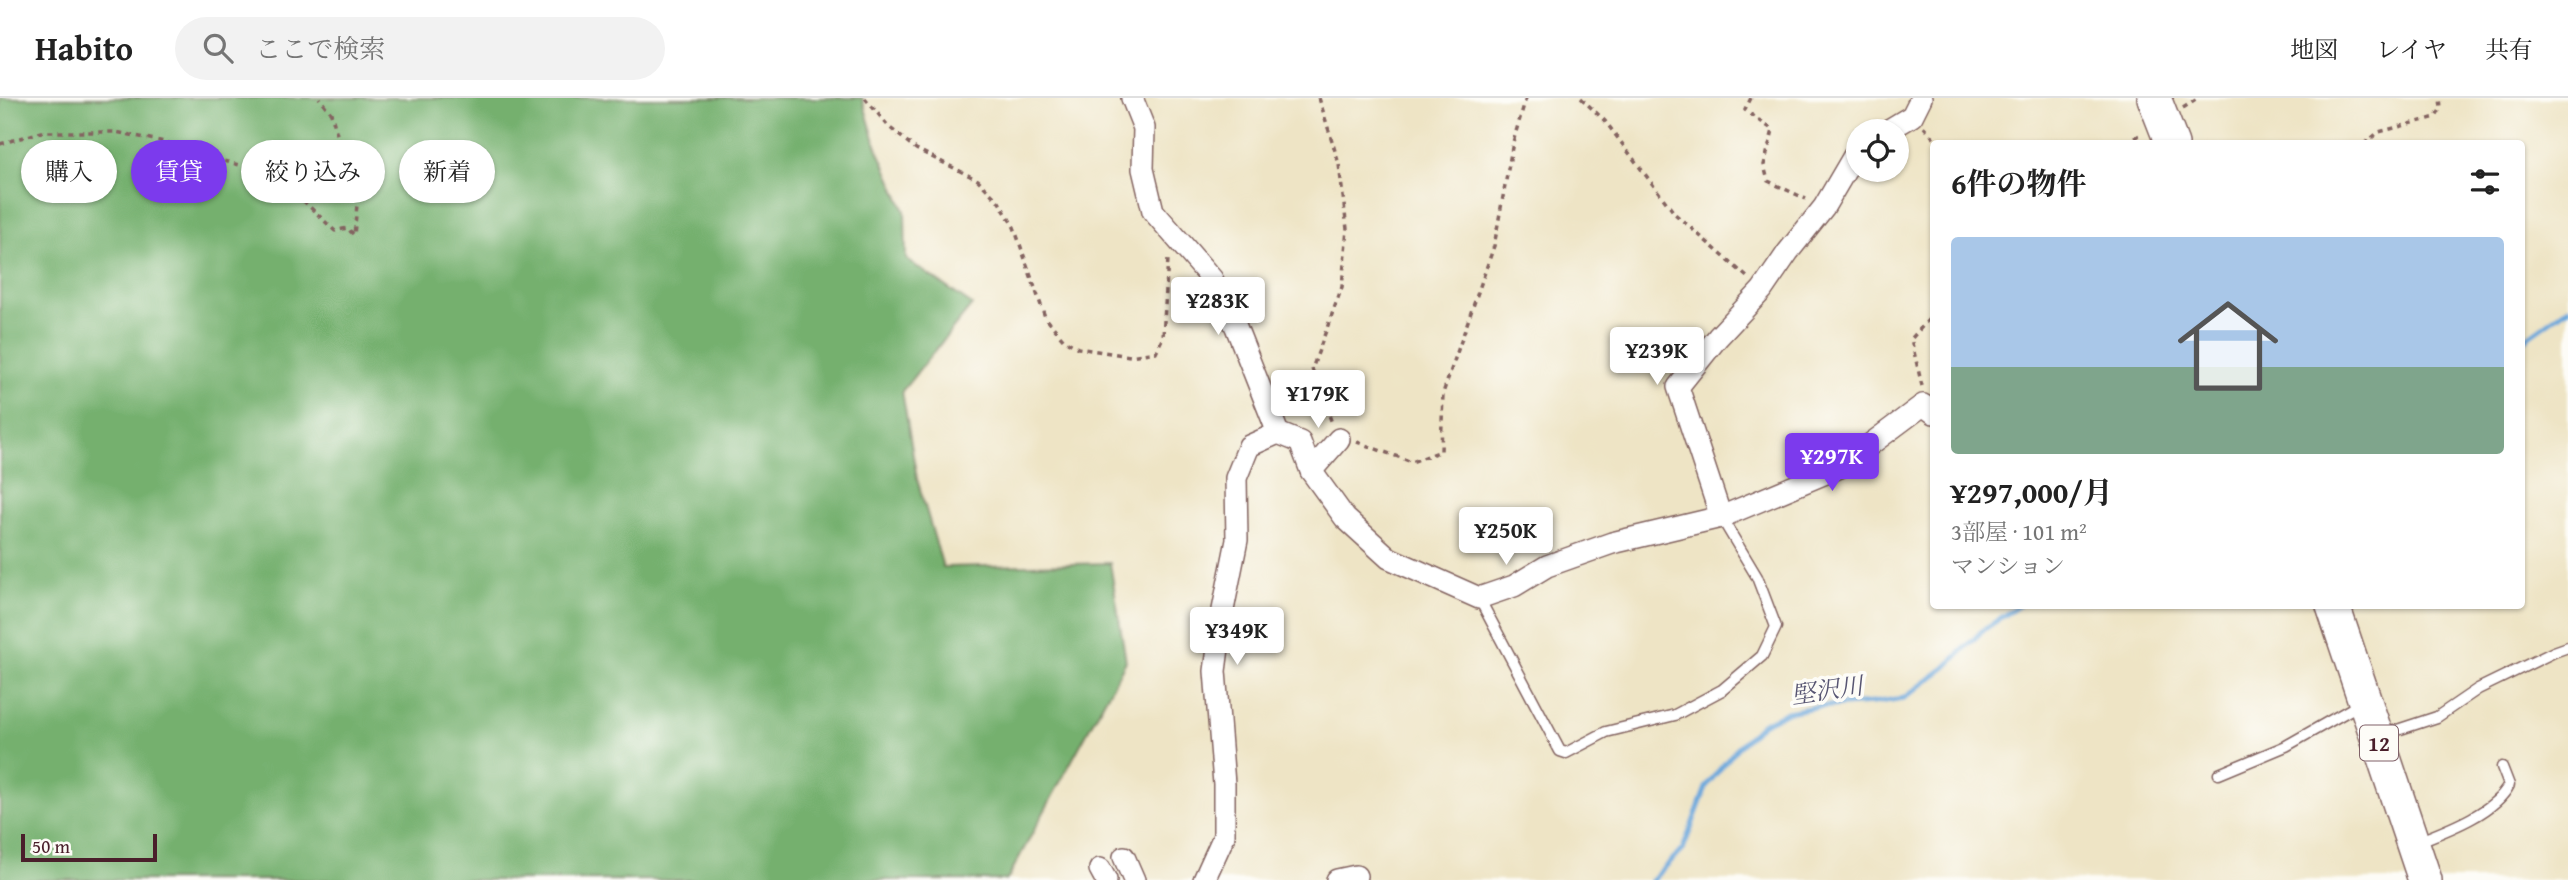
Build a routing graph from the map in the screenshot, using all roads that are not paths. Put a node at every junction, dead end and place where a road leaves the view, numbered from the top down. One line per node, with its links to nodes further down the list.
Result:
1 (1132, 98): 8 (street)
2 (1921, 98): 4 (street)
3 (2154, 98): 5 (main road)
4 (1908, 119)
5 (2170, 140)
6 (1846, 170): 11 (street)
7 (1929, 409): 11 (street)
8 (1278, 433): 10 (street); 22 (street)
9 (1339, 439): 10 (street)
10 (1311, 471): 12 (street)
11 (1721, 517): 12 (street); 12 (lane)
12 (1479, 598)
13 (2334, 609): 15 (main road, 12)
14 (2568, 648): 16 (lane)
15 (2365, 701): 16 (main road, 12); 18 (lane)
16 (2377, 737): 19 (main road, 12)
17 (2502, 767): 19 (lane)
18 (2219, 774)
19 (2413, 844): 23 (main road, 12)
20 (1124, 857): 21 (street)
21 (1134, 880)
22 (1206, 880)
23 (2425, 880)

